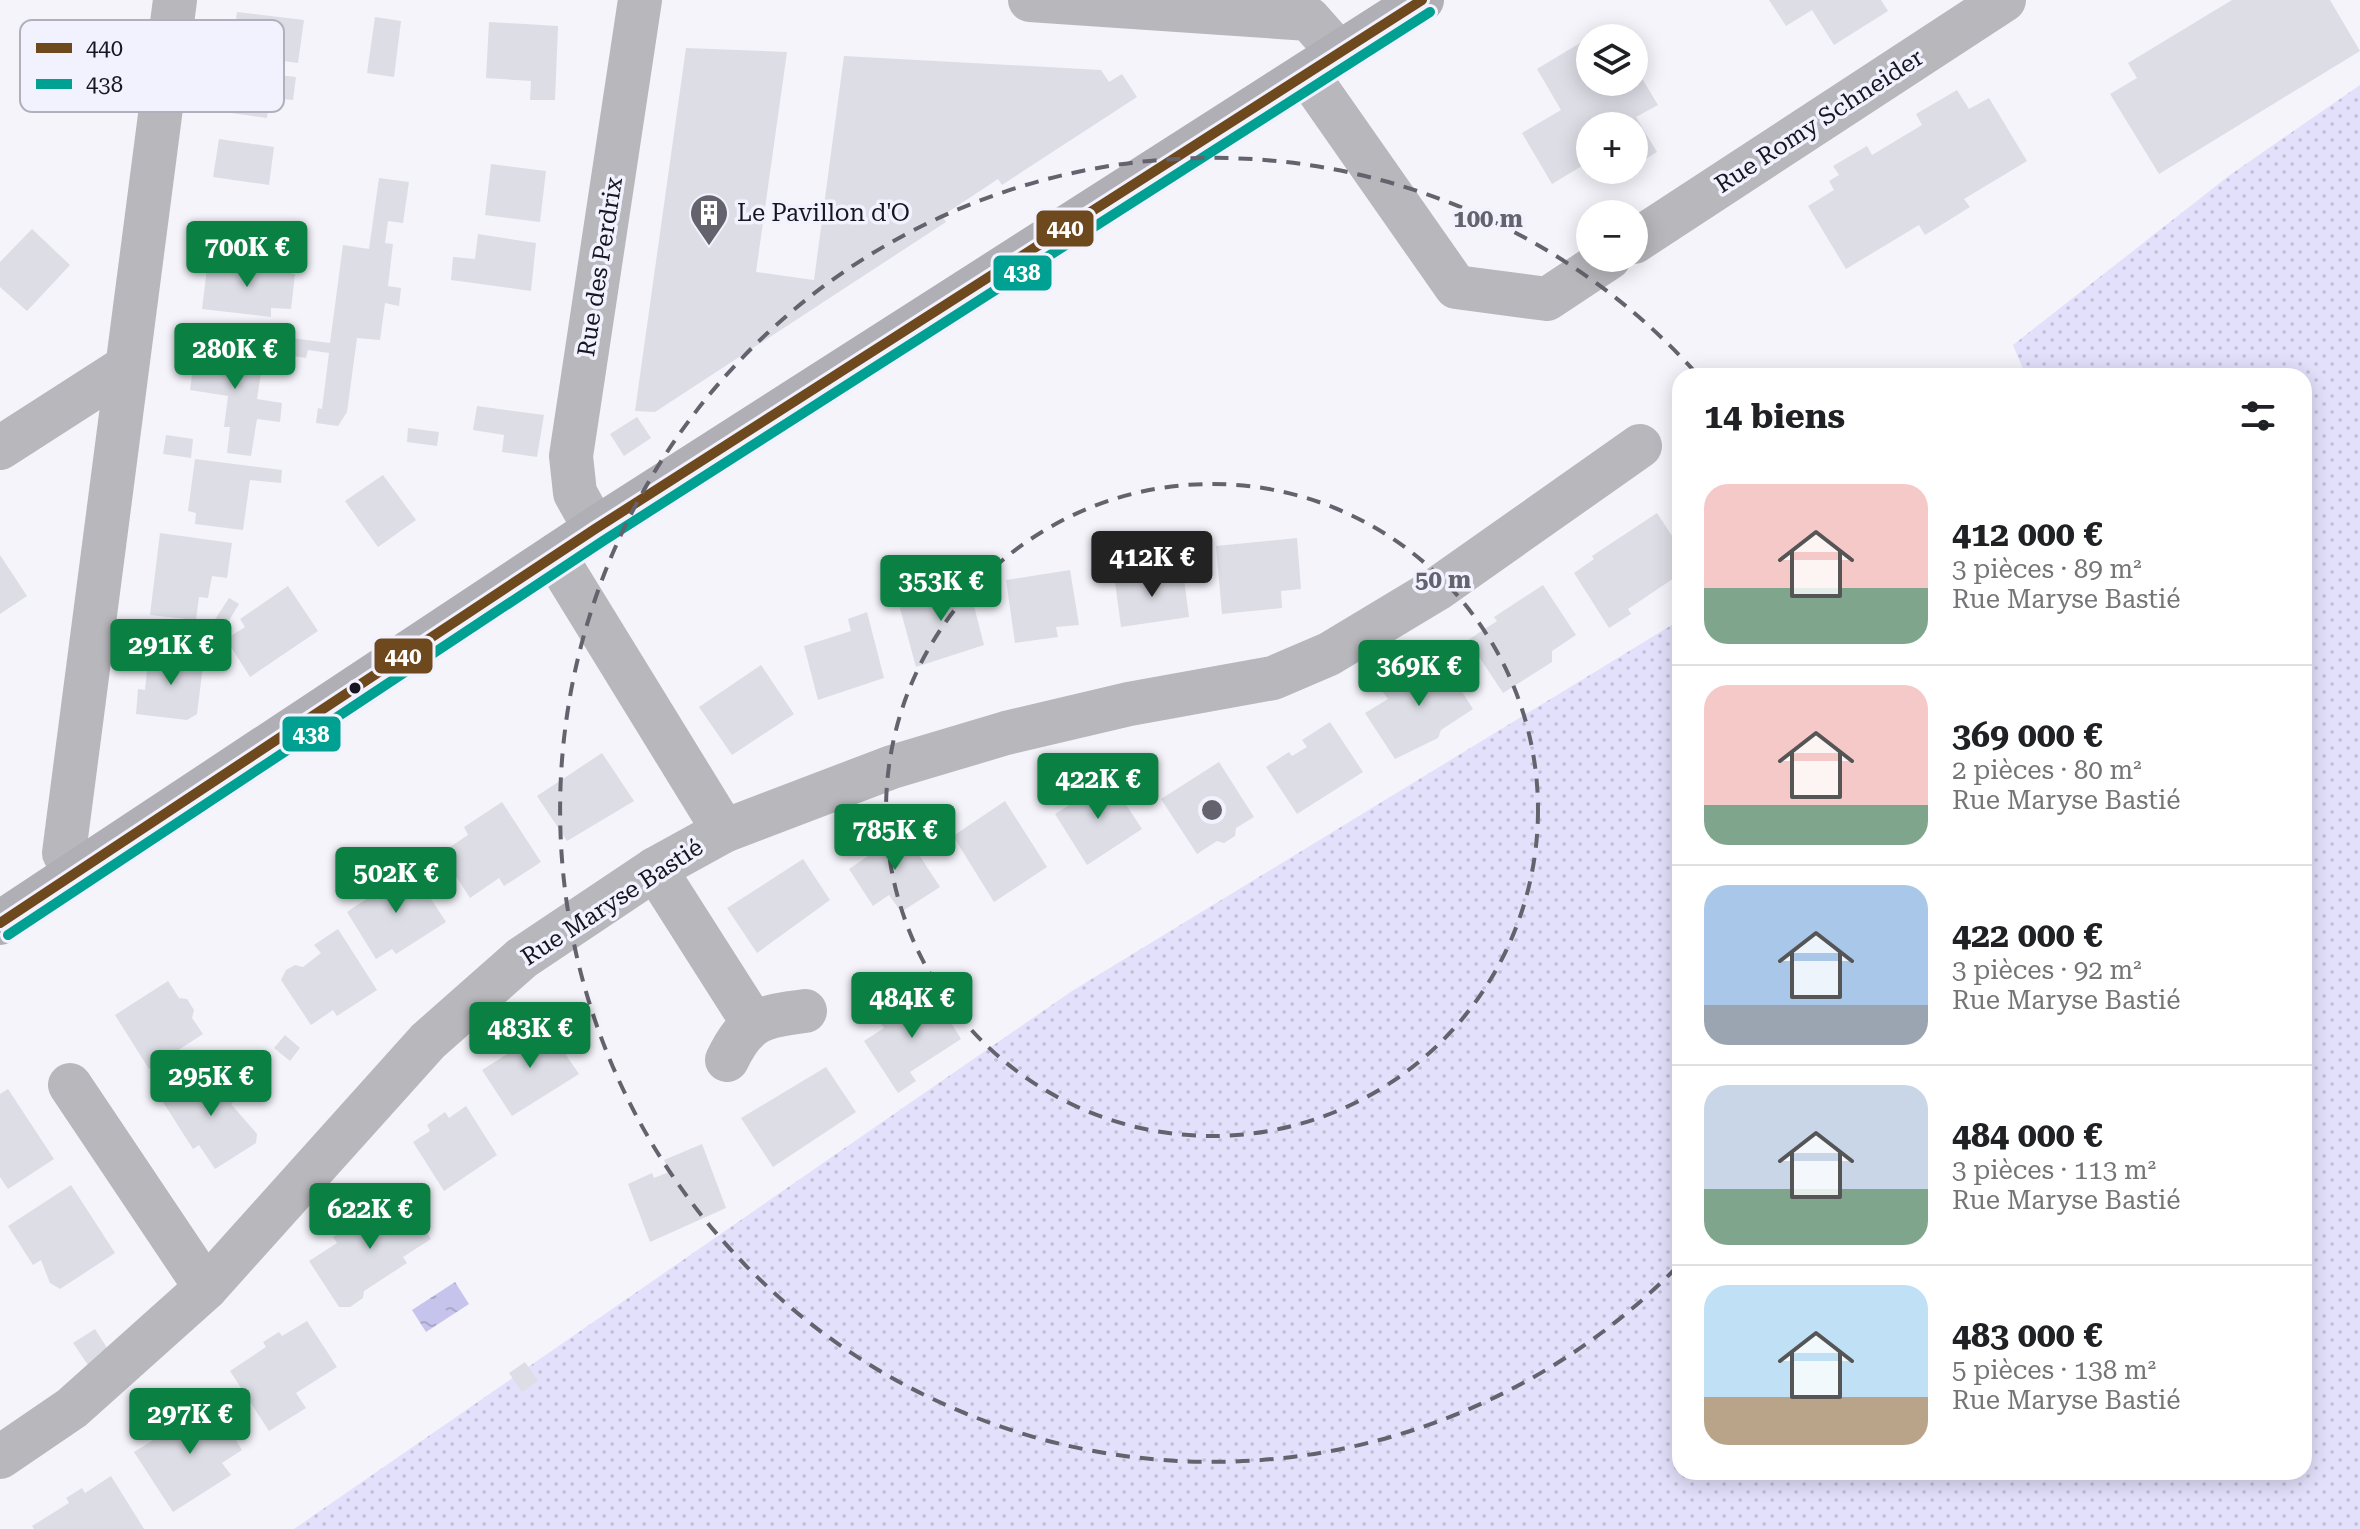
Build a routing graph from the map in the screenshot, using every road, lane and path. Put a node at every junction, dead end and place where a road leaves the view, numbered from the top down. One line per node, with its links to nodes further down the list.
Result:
1 (175, 0): 6 (street)
2 (640, 0): 14 (street, Rue des Perdrix)
3 (1422, 0): 7 (main road)
4 (2004, 0): 9 (street, Rue Romy Schneider)
5 (1051, 1): 7 (street)
6 (172, 20)
7 (1323, 64): 10 (street); 14 (main road)
8 (160, 112): 11 (street)
9 (1648, 233)
10 (1588, 272)
11 (126, 367): 13 (street); 18 (street)
12 (1640, 446): 16 (street, Rue Maryse Bastié)
13 (0, 448)
14 (595, 529): 15 (main road)
15 (555, 556): 16 (street); 18 (main road)
16 (724, 831): 17 (street, Rue Maryse Bastié)
17 (655, 869): 21 (street); 24 (street, Rue Maryse Bastié)
18 (75, 873): 19 (main road)
19 (0, 923)
20 (805, 1011): 21 (street)
21 (753, 1023): 22 (street)
22 (727, 1060)
23 (70, 1085): 24 (street)
24 (206, 1288): 25 (street, Rue Maryse Bastié)
25 (0, 1457)

